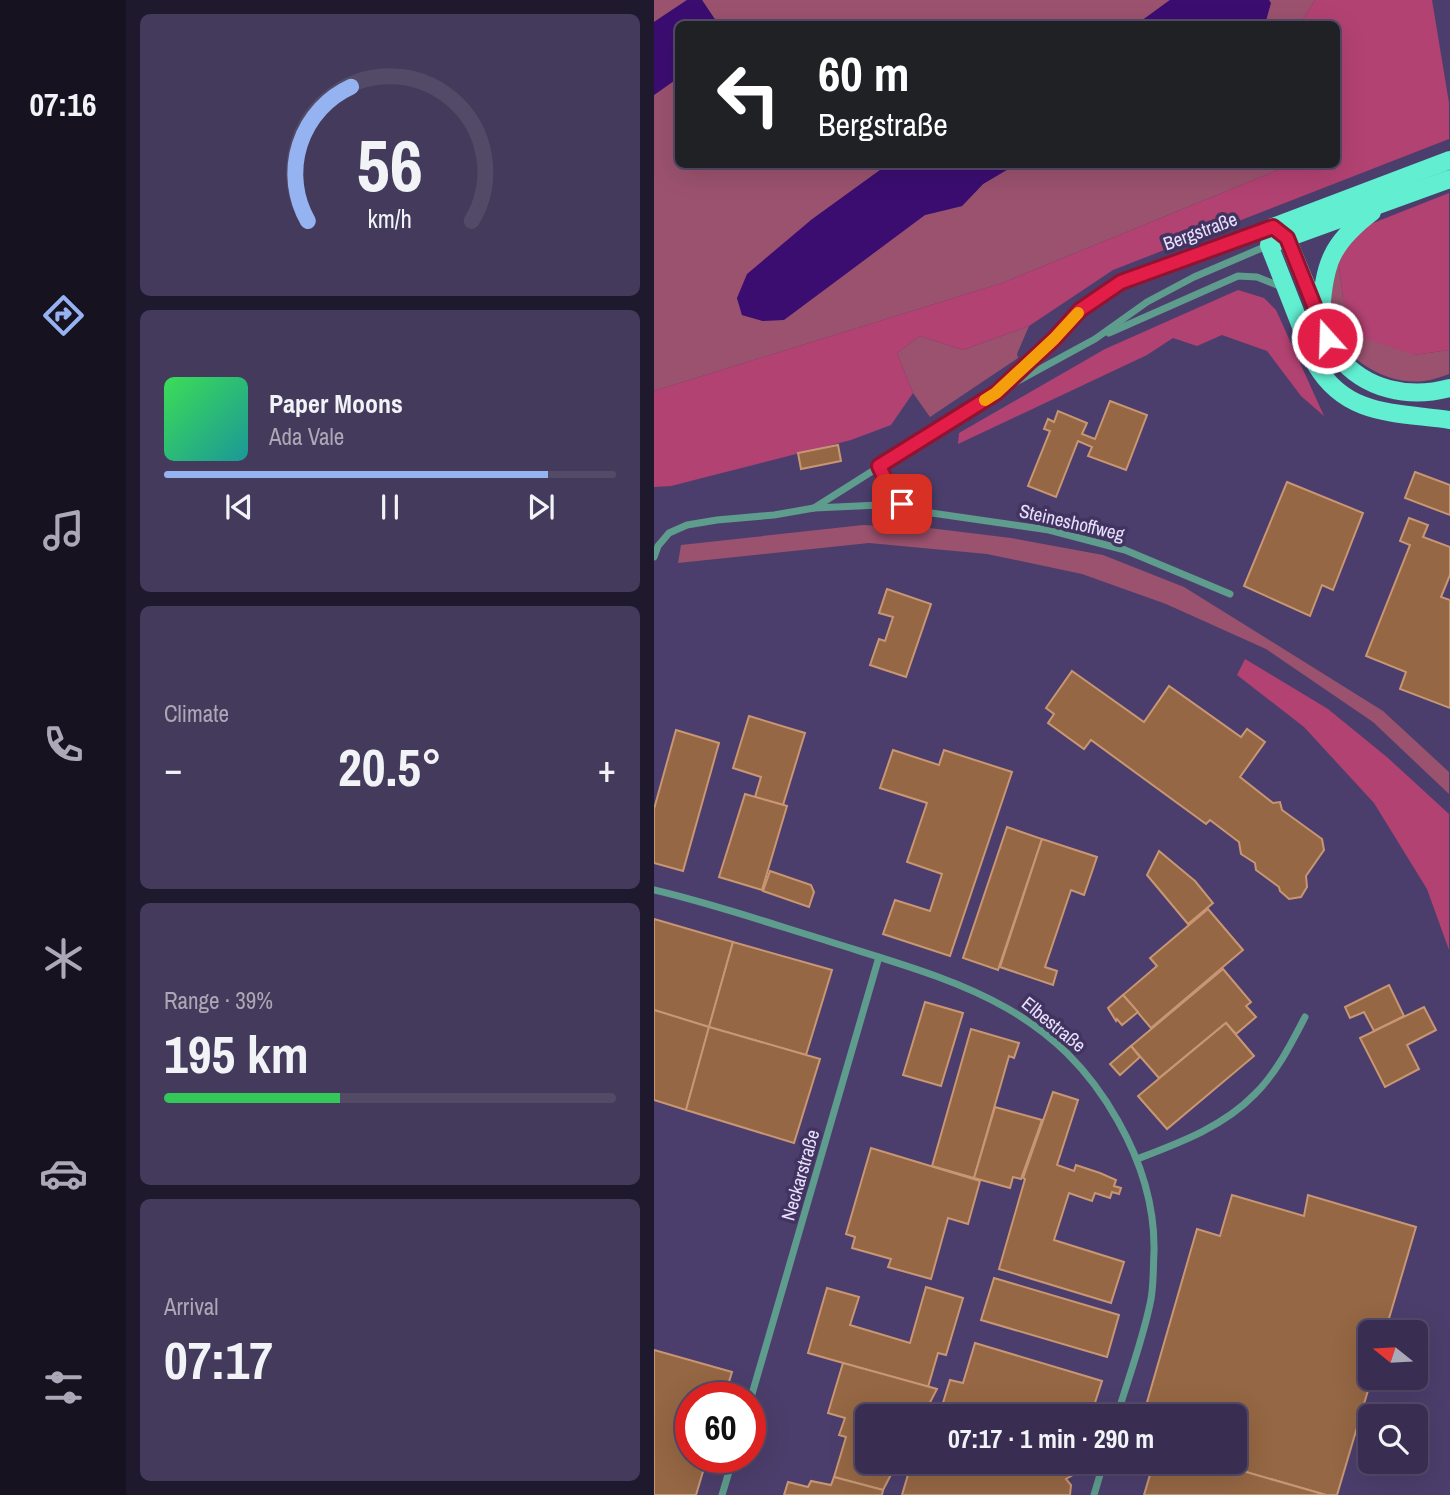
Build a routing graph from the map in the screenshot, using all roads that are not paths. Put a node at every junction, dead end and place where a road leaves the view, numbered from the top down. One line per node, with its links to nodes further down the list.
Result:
1 (1450, 160): 4 (main road, Bergstraße)
2 (1450, 179): 3 (main road, Bergstraße)
3 (1386, 202): 4 (main road, Bergstraße); 6 (main road)
4 (1276, 237): 5 (main road); 6 (main road); 7 (street, Bergstraße); 9 (street, Bergstraße)
5 (1286, 288): 7 (street); 10 (main road)
6 (1321, 319): 8 (main road)
7 (1095, 339): 9 (street, Bergstraße)
8 (1450, 388)
9 (996, 393): 11 (street, Bergstraße)
10 (1450, 420)
11 (879, 466): 12 (street); 13 (street, Bergstraße)
12 (902, 504): 13 (street, Steineshoffweg); 15 (street, Steineshoffweg)
13 (814, 508): 14 (street, Steineshoffweg)
14 (654, 557)
15 (1230, 594)
16 (654, 890): 17 (street, Elbestraße)
17 (879, 957): 19 (street, Elbestraße); 20 (street, Neckarstraße)
18 (1305, 1017): 19 (street)
19 (1137, 1159): 21 (street, Elbestraße)
20 (756, 1382)
21 (1121, 1404)
22 (729, 1473): 24 (street)
23 (1100, 1474): 25 (street)
24 (722, 1495)
25 (1094, 1495)

